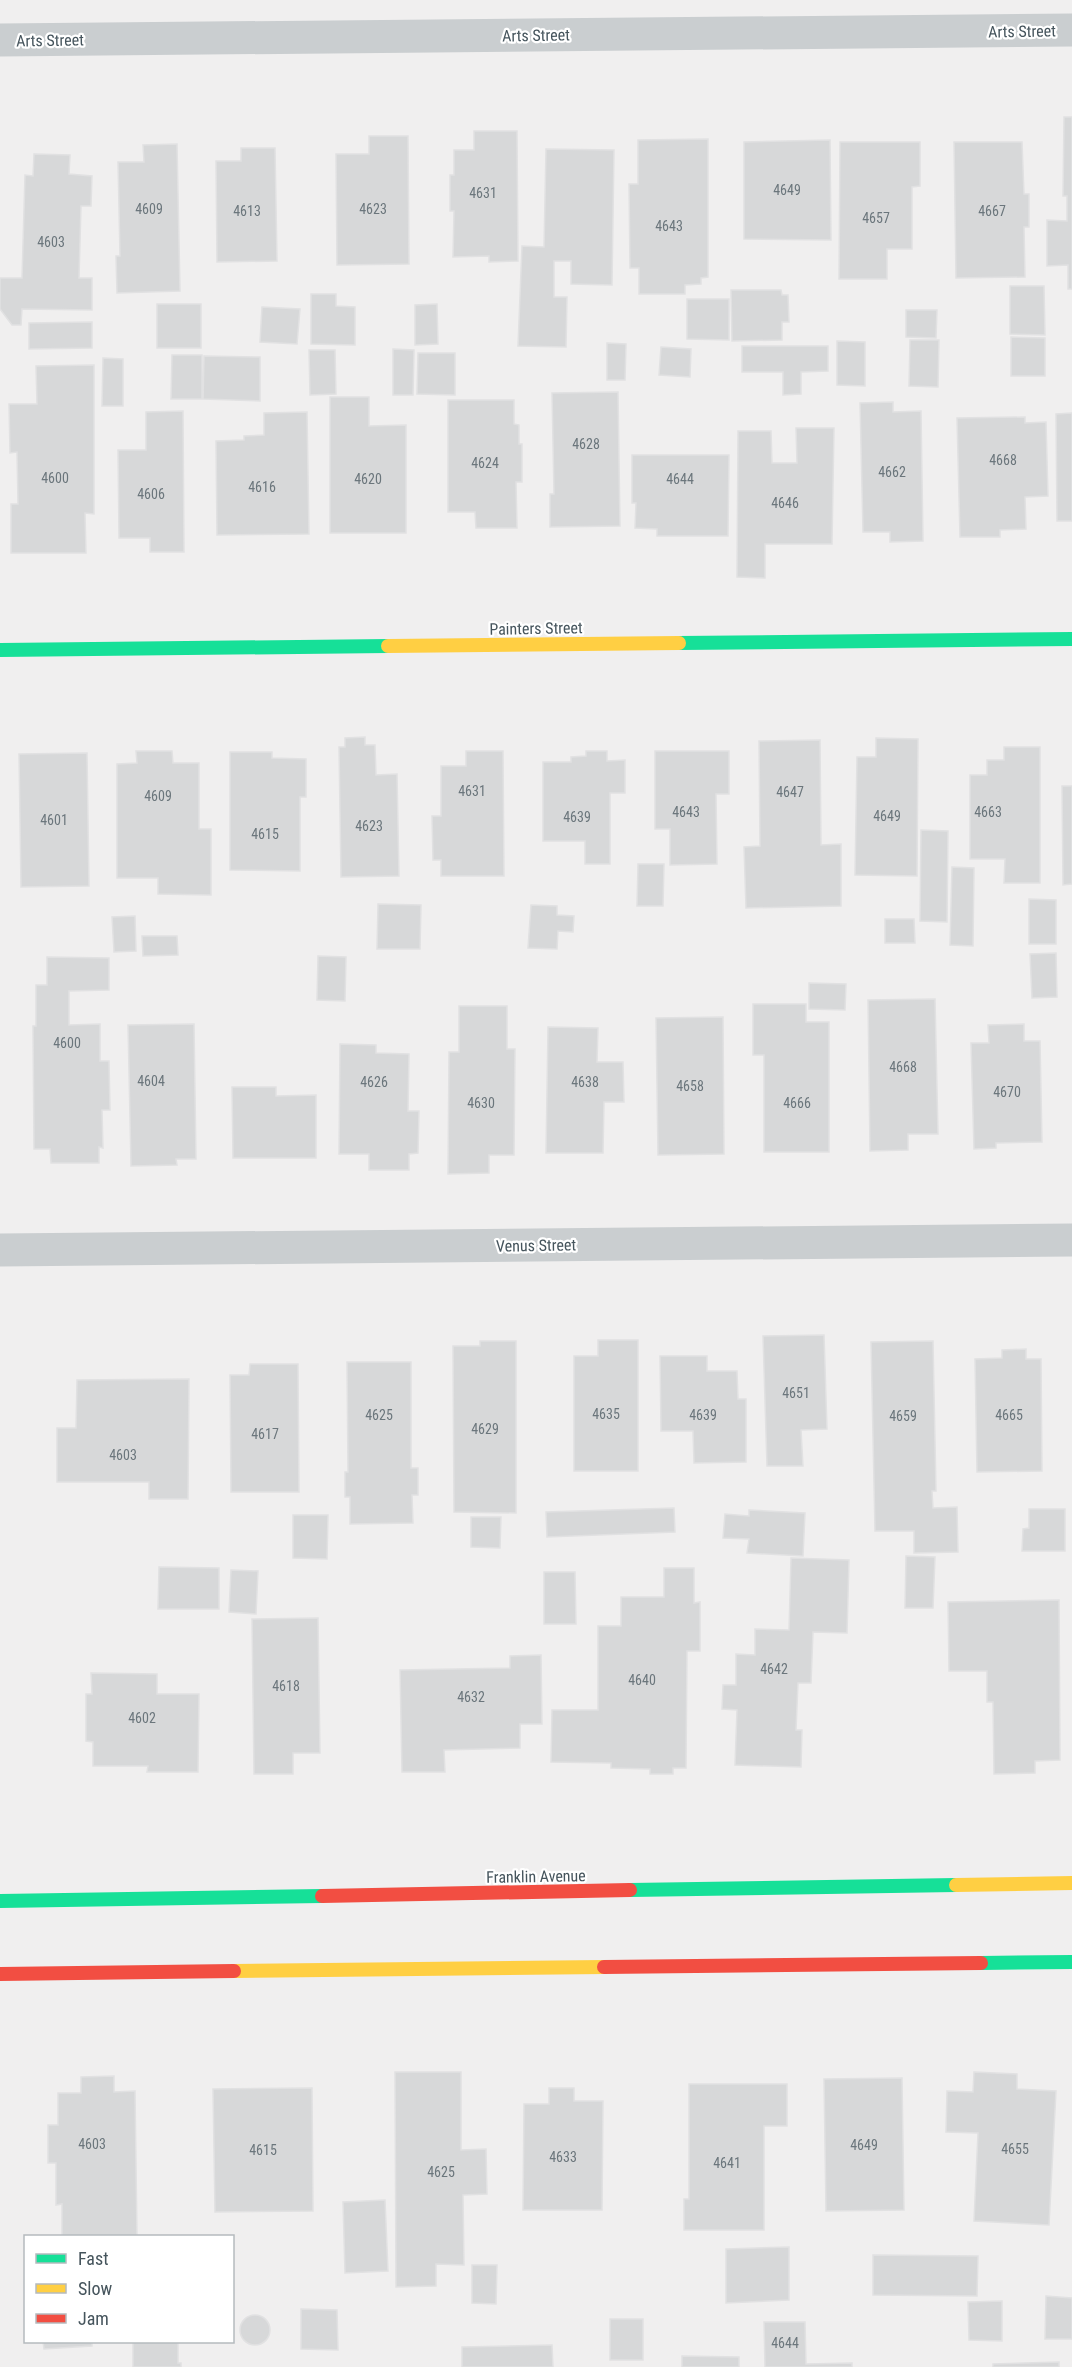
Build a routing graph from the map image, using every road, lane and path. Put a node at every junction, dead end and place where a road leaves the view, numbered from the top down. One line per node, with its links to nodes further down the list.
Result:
1 (1072, 30): 2 (street, Arts Street)
2 (0, 40)
3 (1072, 639): 4 (street, Painters Street)
4 (0, 651)
5 (1072, 1240): 6 (street, Venus Street)
6 (0, 1250)
7 (1072, 1884): 8 (street, Franklin Avenue)
8 (0, 1901)
9 (1072, 1962): 10 (street)
10 (0, 1974)

